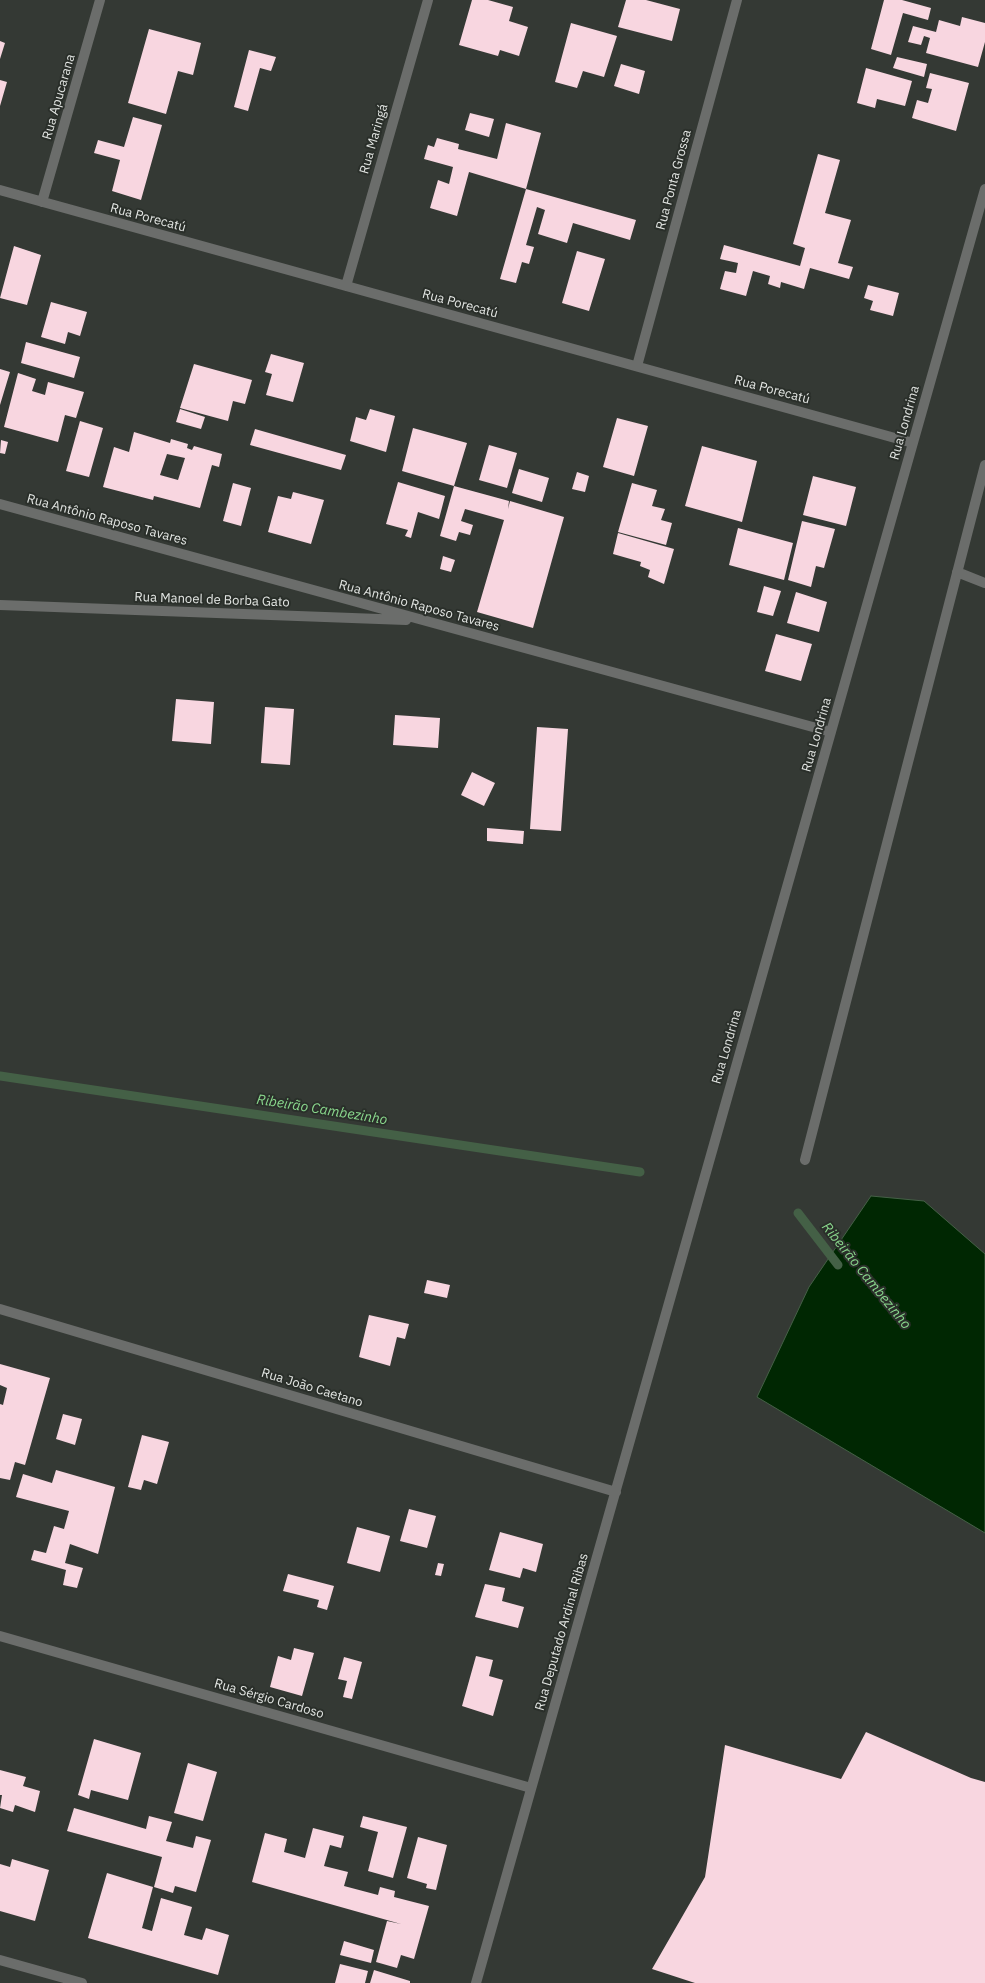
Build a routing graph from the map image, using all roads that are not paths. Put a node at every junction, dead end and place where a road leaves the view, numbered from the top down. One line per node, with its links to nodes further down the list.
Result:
1 (100, 0): 6 (street, Rua Apucarana)
2 (428, 0): 7 (street, Rua Maringá)
3 (737, 0): 8 (street, Rua Ponta Grossa)
4 (985, 189): 9 (street, Rua Londrina)
5 (0, 190): 6 (street, Rua Porecatú)
6 (42, 202): 7 (street, Rua Porecatú)
7 (346, 286): 8 (street, Rua Porecatú)
8 (637, 366): 9 (street, Rua Porecatú)
9 (913, 442): 16 (street, Rua Londrina)
10 (985, 465): 12 (street)
11 (0, 504): 15 (street, Rua Antônio Raposo Tavares)
12 (957, 572): 13 (street); 17 (street)
13 (985, 583)
14 (0, 605): 15 (street, Rua Manoel de Borba Gato)
15 (424, 621): 16 (street, Rua Antônio Raposo Tavares)
16 (831, 732): 18 (street, Rua Londrina)
17 (805, 1160)
18 (672, 1288): 20 (street, Rua Deputado Ardinal Ribas)
19 (0, 1309): 20 (street, Rua João Caetano)
20 (616, 1492): 22 (street, Rua Deputado Ardinal Ribas)
21 (0, 1636): 22 (street, Rua Sérgio Cardoso)
22 (531, 1788): 25 (street, Rua Deputado Ardinal Ribas)
23 (0, 1960): 24 (street)
24 (82, 1983)
25 (476, 1983)

